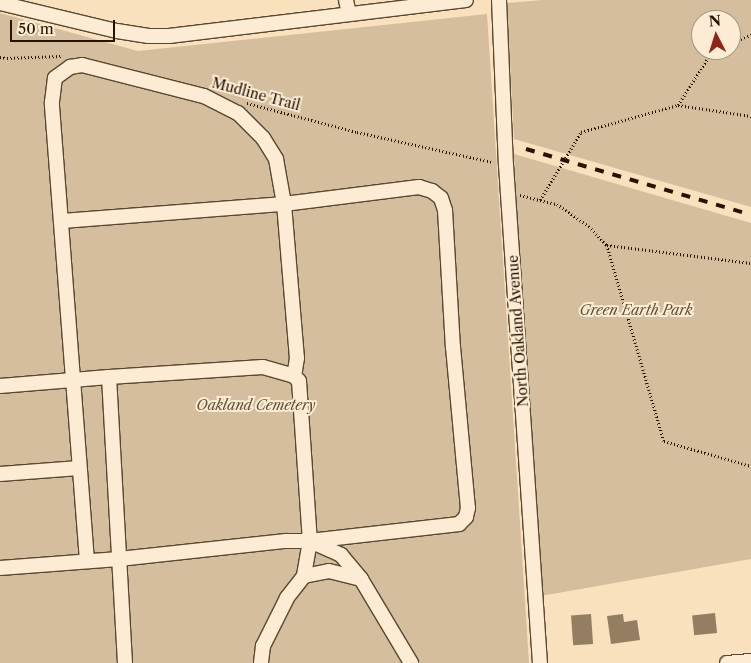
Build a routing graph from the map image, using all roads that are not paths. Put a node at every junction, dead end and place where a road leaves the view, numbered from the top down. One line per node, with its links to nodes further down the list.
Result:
1 (466, 0): 4 (street)
2 (499, 0): 23 (street, North Oakland Avenue)
3 (0, 3): 4 (street)
4 (347, 7)
5 (284, 204): 6 (street); 6 (street); 7 (street); 13 (street)
6 (62, 221): 9 (street)
7 (294, 376): 8 (street); 13 (street)
8 (109, 377): 9 (street); 14 (street)
9 (72, 381): 10 (street); 11 (street)
10 (0, 386)
11 (79, 468): 12 (street); 15 (street)
12 (0, 474)
13 (310, 540): 14 (street); 17 (street); 18 (street)
14 (119, 559): 15 (street); 20 (street)
15 (86, 562): 16 (street)
16 (0, 568)
17 (304, 576): 18 (street); 21 (street)
18 (360, 579): 22 (street)
19 (751, 661): 24 (street)
20 (124, 663)
21 (261, 663)
22 (411, 663)
23 (540, 663)
24 (727, 663)

